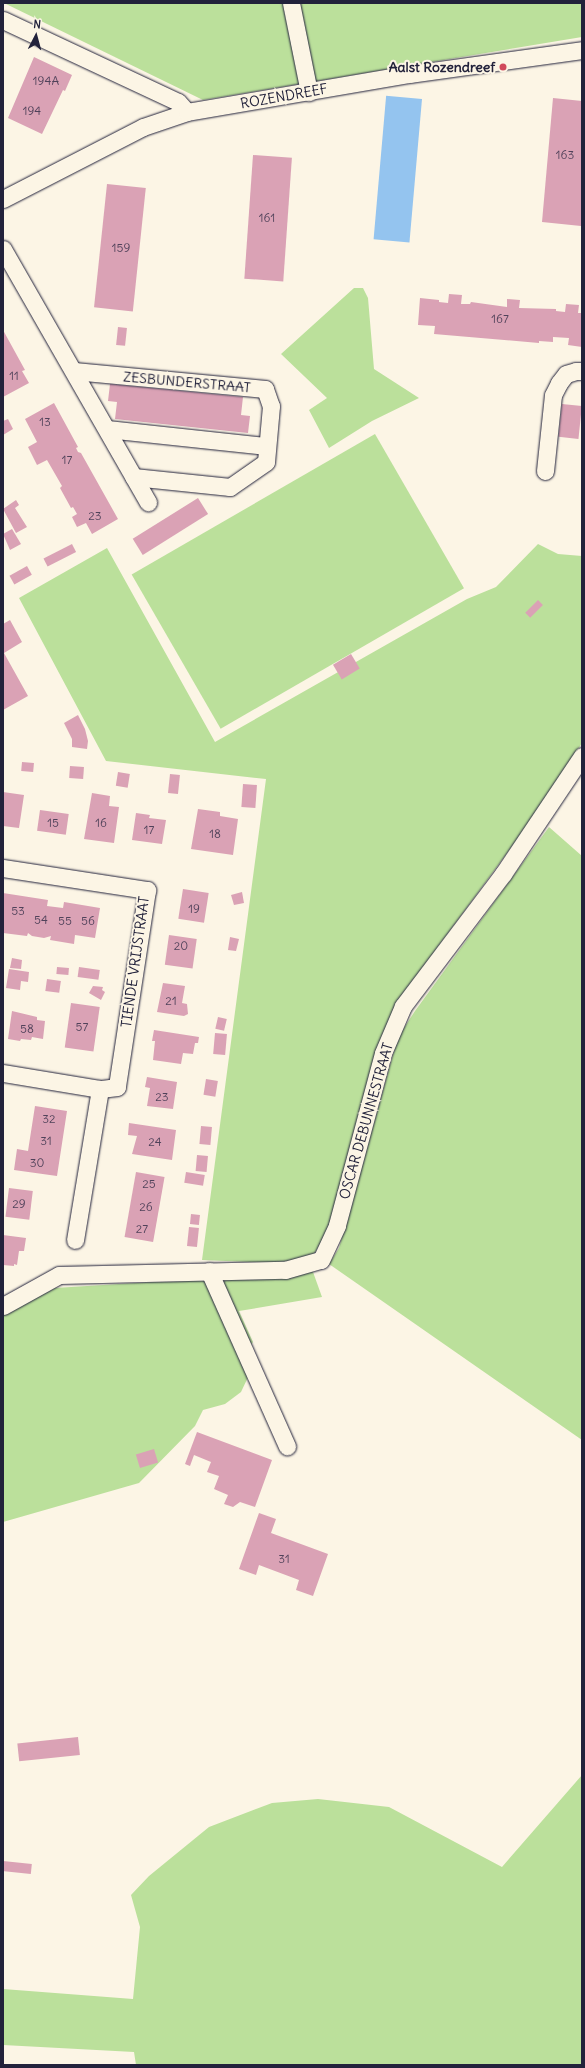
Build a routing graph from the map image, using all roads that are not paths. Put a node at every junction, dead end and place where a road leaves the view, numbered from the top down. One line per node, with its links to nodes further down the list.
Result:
1 (291, 3): 4 (street)
2 (3, 20): 5 (street)
3 (582, 50): 4 (street, ROZENDREEF)
4 (309, 92): 5 (street, ROZENDREEF)
5 (187, 112): 6 (street, ROZENDREEF)
6 (3, 199)
7 (3, 249): 8 (street)
8 (74, 371): 10 (street); 11 (street, ZESBUNDERSTRAAT)
9 (582, 371): 12 (street)
10 (107, 429): 11 (street); 13 (street)
11 (267, 446): 13 (street, ZESBUNDERSTRAAT)
12 (545, 471)
13 (134, 476): 14 (street)
14 (148, 502)
15 (582, 756): 20 (street, OSCAR DEBUNNESTRAAT)
16 (3, 868): 18 (street, TIENDE VRIJSTRAAT)
17 (3, 1073): 18 (street, TIENDE VRIJSTRAAT)
18 (100, 1089): 19 (street)
19 (75, 1240)
20 (209, 1271): 21 (street, OSCAR DEBUNNESTRAAT); 22 (street)
21 (3, 1306)
22 (287, 1446)

